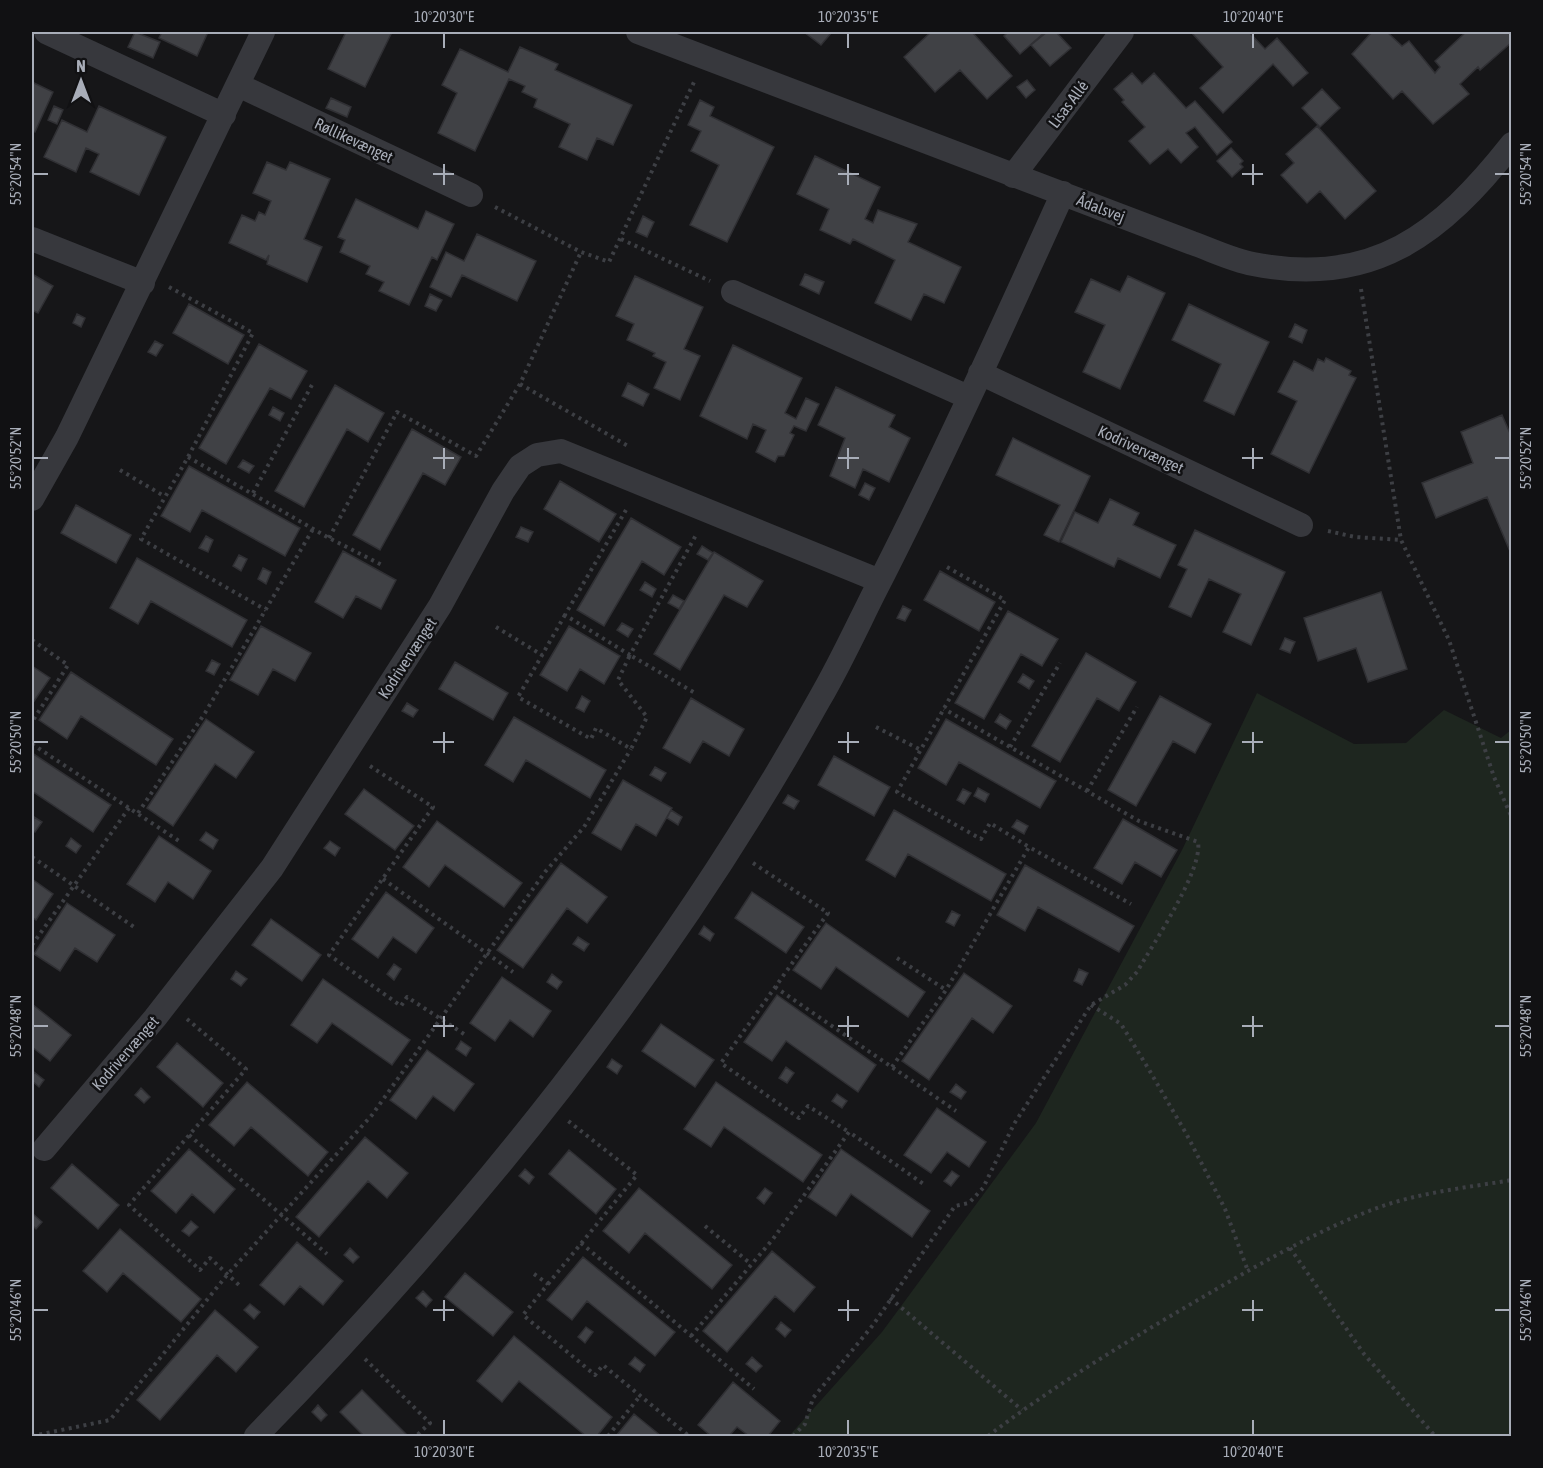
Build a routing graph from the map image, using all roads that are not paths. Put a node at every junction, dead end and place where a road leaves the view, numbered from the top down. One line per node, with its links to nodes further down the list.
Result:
1 (46, 32): 7 (street)
2 (263, 32): 6 (street)
3 (638, 32): 5 (street, Ådalsvej)
4 (1122, 32): 9 (street, Lisas Allé)
5 (669, 37): 9 (street, Ådalsvej)
6 (238, 85): 7 (street); 11 (street, Røllikevænget)
7 (224, 114): 13 (street)
8 (1512, 144): 10 (street, Ådalsvej)
9 (1013, 176): 10 (street, Ådalsvej)
10 (1063, 193): 15 (street)
11 (471, 195)
12 (32, 239): 13 (street)
13 (145, 279): 17 (street)
14 (733, 292): 16 (street)
15 (980, 373): 16 (street); 18 (street, Kodrivervænget)
16 (969, 397): 19 (street)
17 (32, 499)
18 (1301, 525)
19 (880, 581): 20 (street, Kodrivervænget); 21 (street)
20 (44, 1149)
21 (255, 1437)

